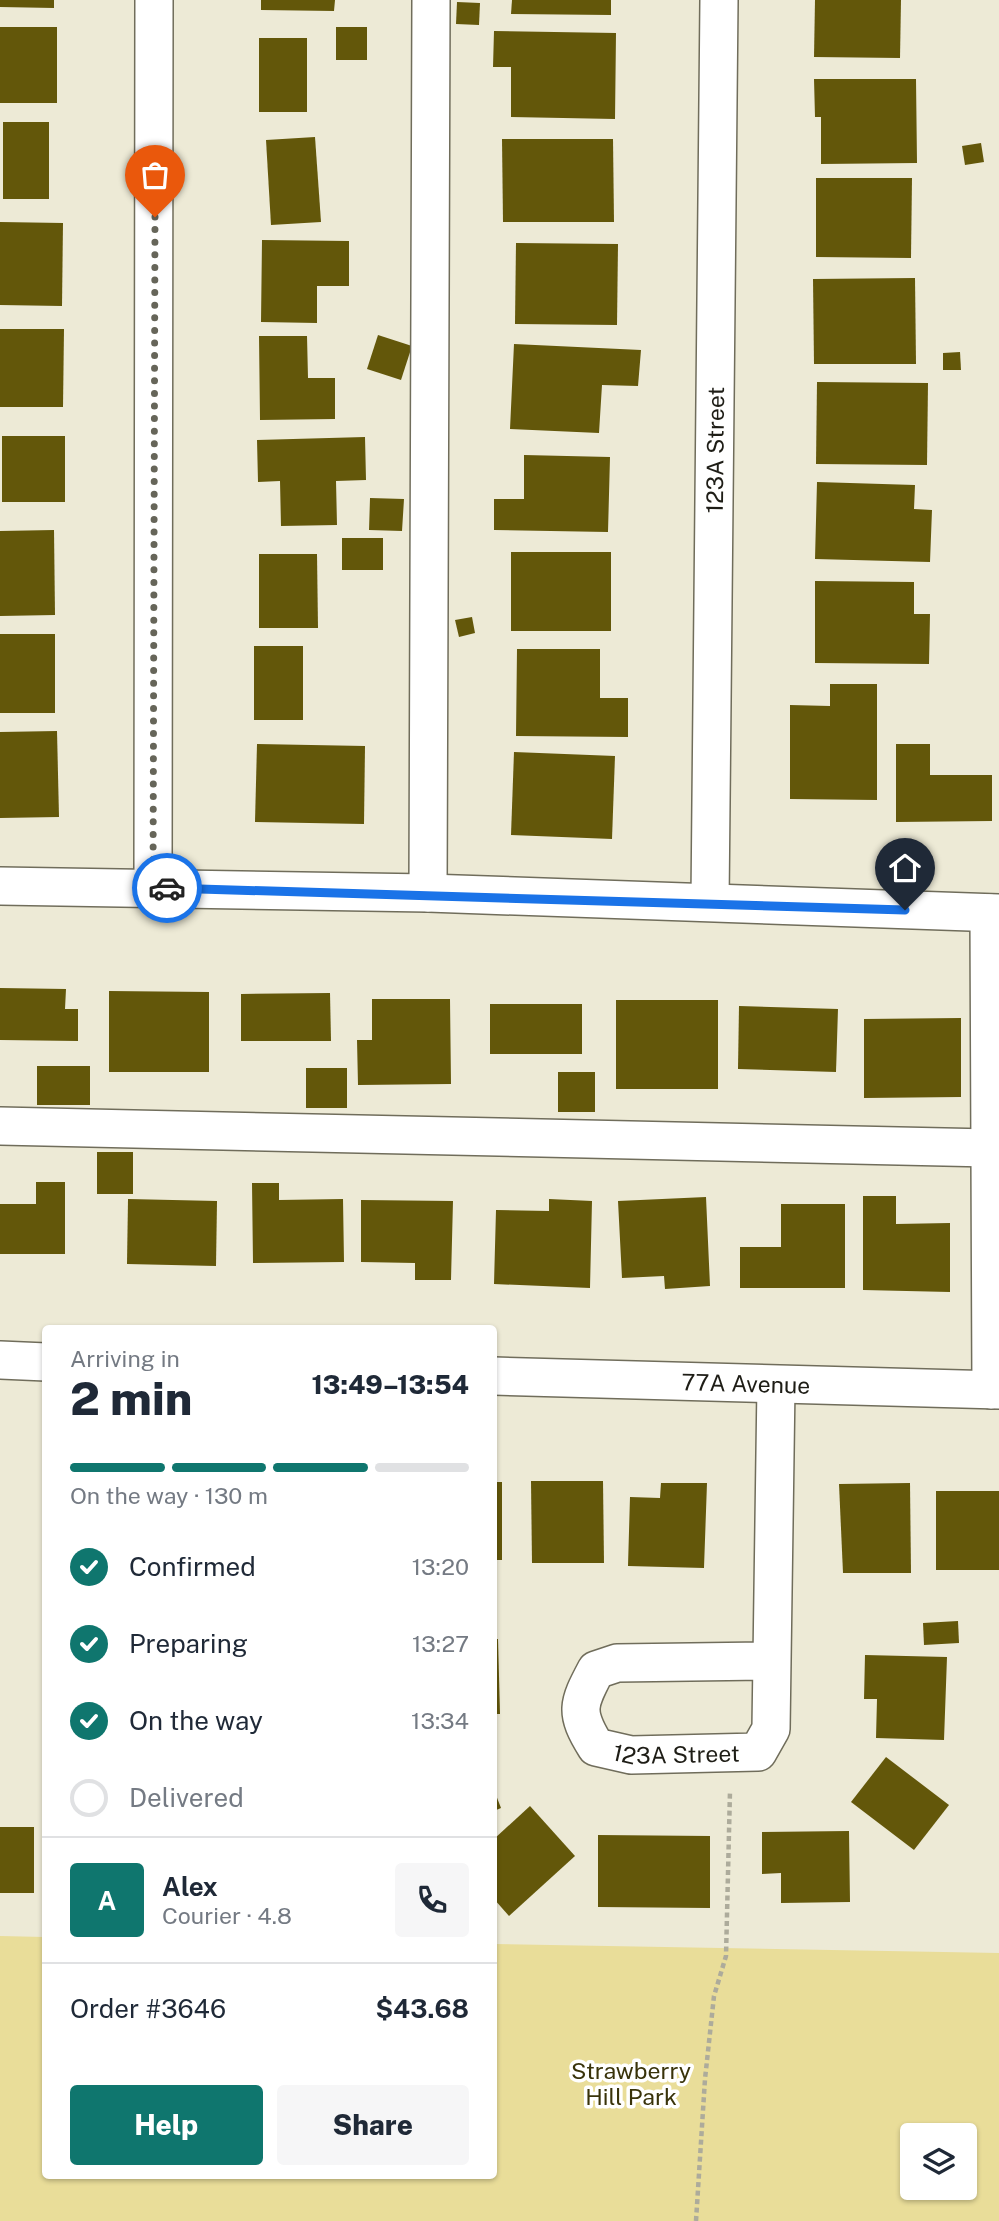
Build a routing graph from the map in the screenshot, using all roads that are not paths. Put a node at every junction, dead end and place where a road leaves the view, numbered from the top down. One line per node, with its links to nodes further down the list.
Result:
1 (155, 0): 5 (street)
2 (431, 0): 6 (street)
3 (719, 0): 7 (street, 123A Street)
4 (0, 886): 5 (street)
5 (153, 888): 6 (street)
6 (428, 893): 7 (street)
7 (710, 902): 8 (street)
8 (994, 913): 10 (street)
9 (0, 1126): 10 (street)
10 (989, 1148): 15 (street)
11 (0, 1360): 12 (street)
12 (42, 1362)
13 (497, 1376): 14 (street, 77A Avenue)
14 (776, 1385): 15 (street, 77A Avenue); 16 (street, 123A Street)
15 (995, 1390)
16 (771, 1661): 16 (street, 123A Street)

